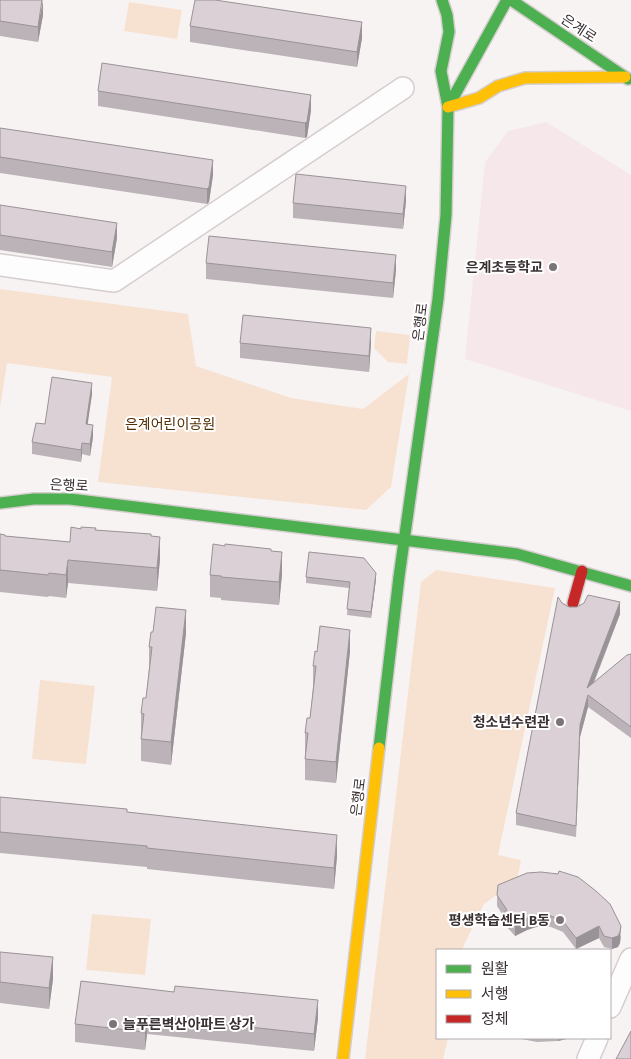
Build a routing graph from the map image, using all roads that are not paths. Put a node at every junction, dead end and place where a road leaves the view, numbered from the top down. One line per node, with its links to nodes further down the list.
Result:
1 (442, 0): 6 (street)
2 (507, 0): 6 (street)
3 (510, 0): 4 (street, 은계로)
4 (628, 79): 6 (street)
5 (403, 88): 7 (street)
6 (448, 107): 9 (street, 은행로)
7 (0, 265)
8 (0, 502): 9 (street, 은행로)
9 (404, 539): 10 (street, 은행로); 16 (street, 은행로)
10 (582, 571): 11 (street, 은행로); 12 (street)
11 (631, 586)
12 (573, 603)
13 (631, 959): 14 (street)
14 (611, 1005)
15 (597, 1039): 17 (street)
16 (343, 1059)
17 (588, 1059)

